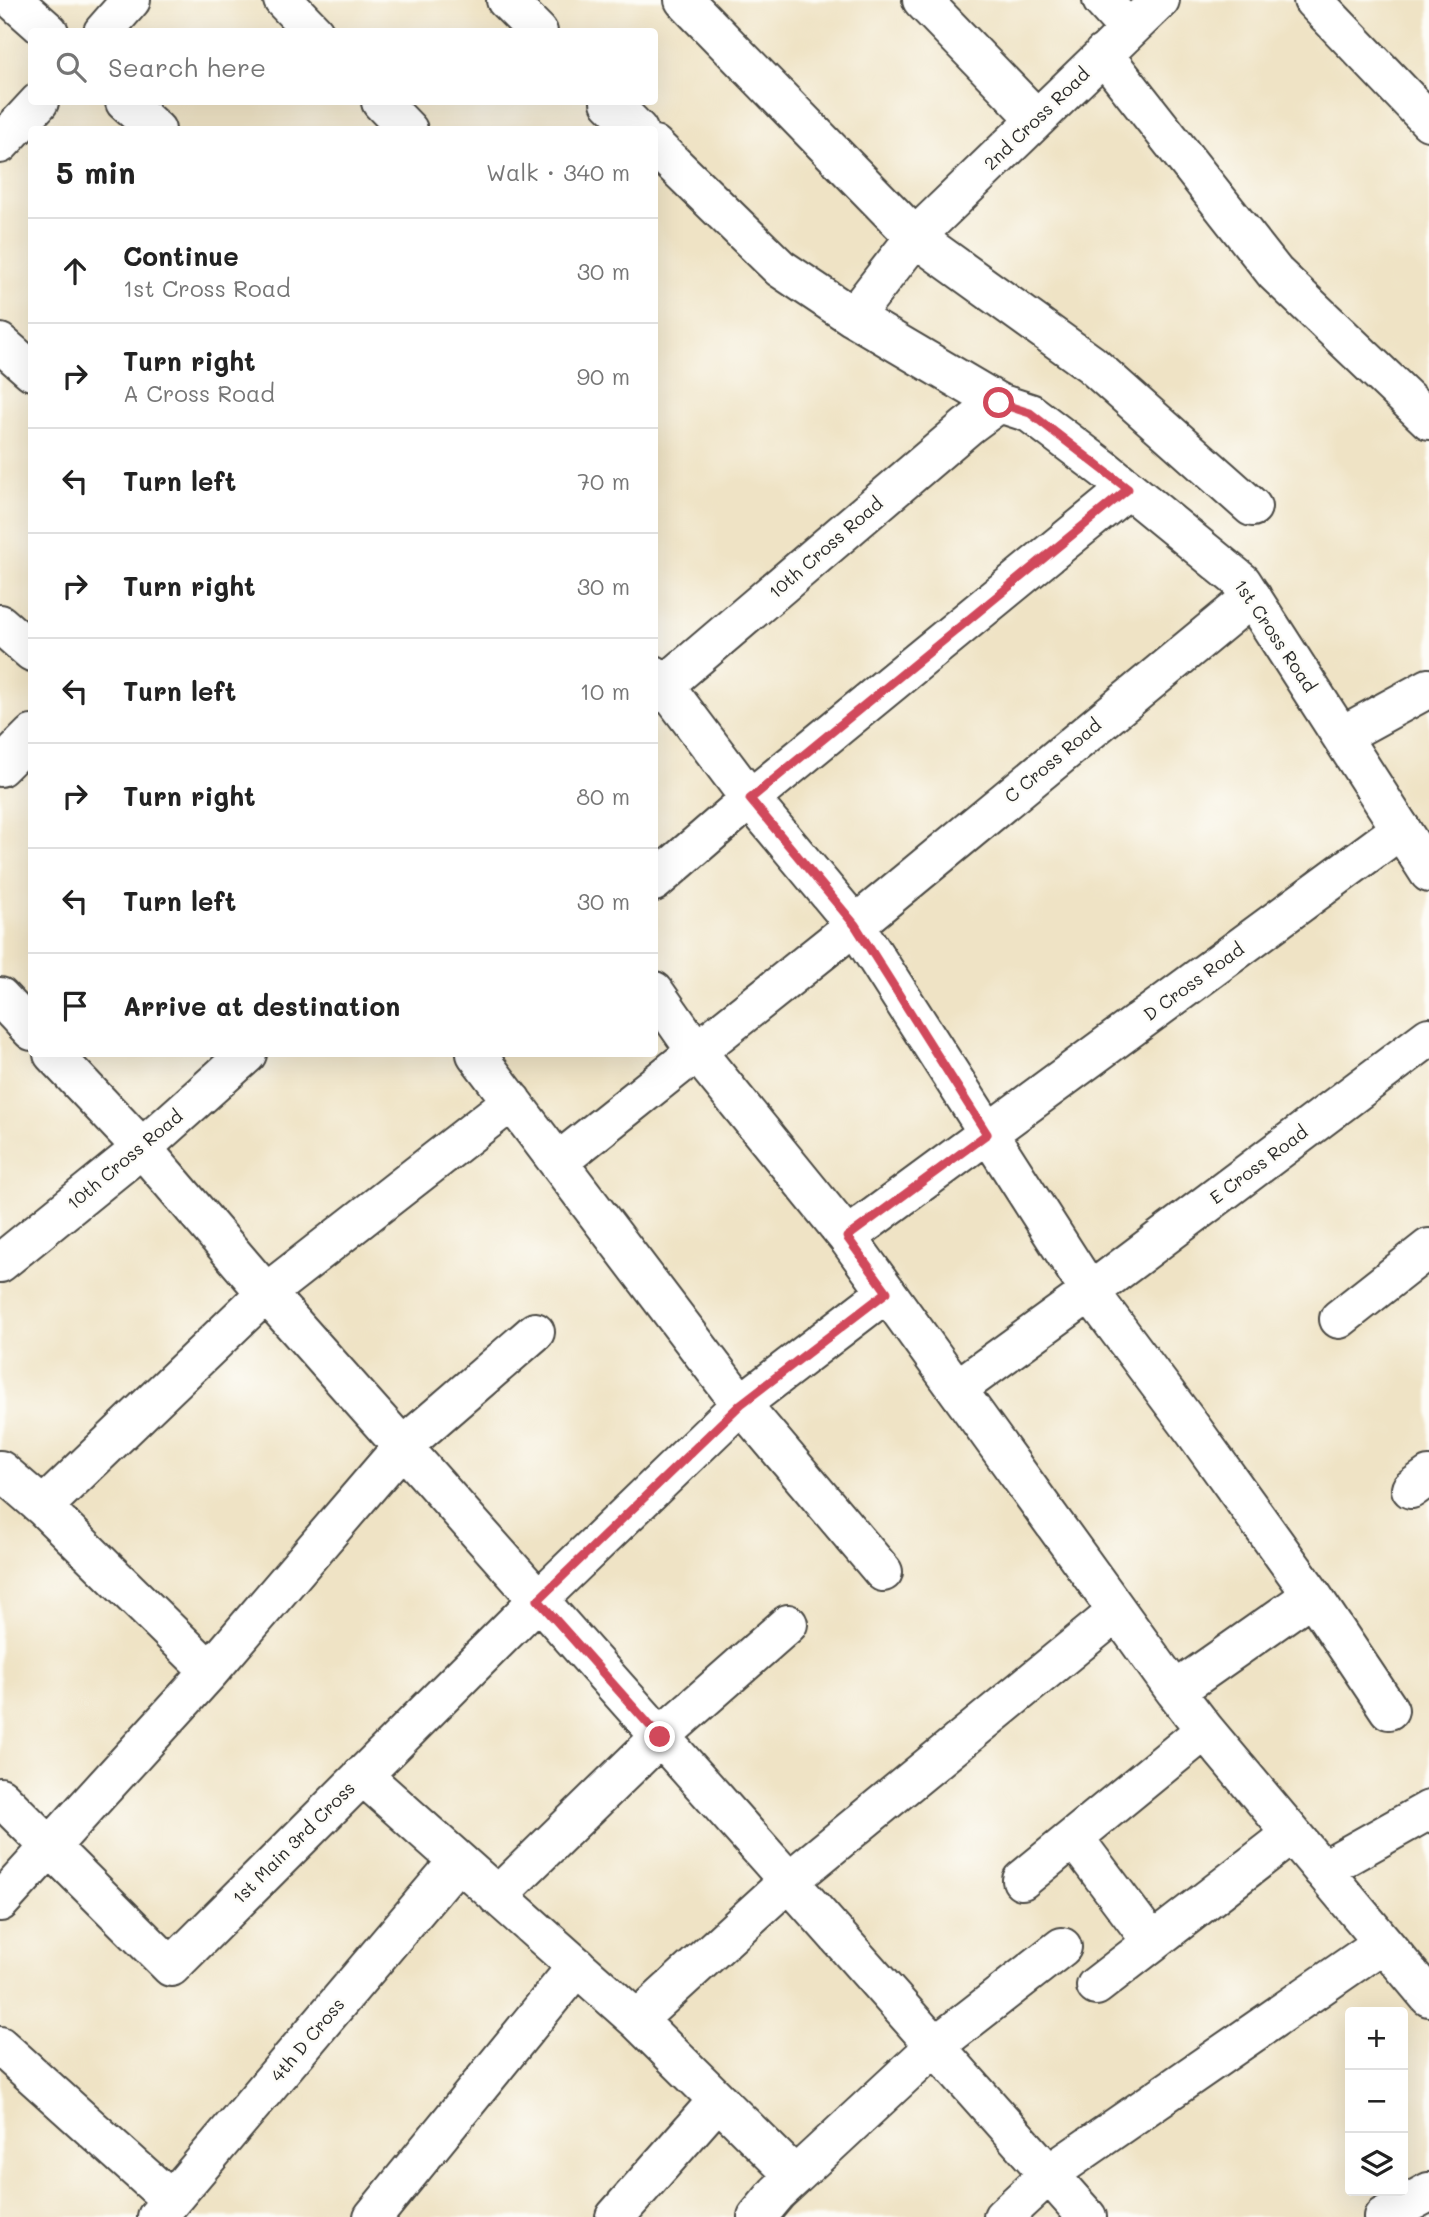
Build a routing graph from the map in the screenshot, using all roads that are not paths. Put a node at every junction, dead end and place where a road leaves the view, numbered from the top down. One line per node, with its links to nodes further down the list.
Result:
1 (13, 0): 10 (street)
2 (131, 0): 11 (street)
3 (283, 0): 12 (street)
4 (506, 0): 13 (street)
5 (684, 0): 26 (street)
6 (922, 0): 19 (street)
7 (1102, 0): 14 (street)
8 (1160, 0): 14 (street, 2nd Cross Road)
9 (1313, 0): 20 (street)
10 (44, 28)
11 (106, 28)
12 (310, 28)
13 (534, 28)
14 (1116, 42): 19 (street, 2nd Cross Road); 31 (street)
15 (36, 105): 24 (street)
16 (128, 105): 21 (street)
17 (384, 105): 22 (street)
18 (613, 105): 23 (street)
19 (1037, 119): 26 (street, 2nd Cross Road)
20 (1429, 121)
21 (152, 126)
22 (404, 126)
23 (634, 126)
24 (0, 144)
25 (658, 149): 27 (street, 1st Cross Road)
26 (915, 237): 27 (street, 2nd Cross Road); 33 (street)
27 (853, 317): 30 (street, 1st Cross Road)
28 (0, 343): 29 (street)
29 (28, 368)
30 (999, 403): 32 (street, 1st Cross Road); 37 (street, 10th Cross Road)
31 (1429, 420)
32 (1128, 489): 34 (street, 1st Cross Road); 42 (street)
33 (1252, 507)
34 (1252, 597): 39 (street, 1st Cross Road); 46 (street, C Cross Road)
35 (0, 624): 36 (street)
36 (28, 648)
37 (658, 685): 42 (street)
38 (1429, 688): 39 (street)
39 (1341, 736): 43 (street, 1st Cross Road)
40 (28, 740): 41 (street)
41 (0, 768)
42 (750, 799): 45 (street); 46 (street)
43 (1401, 829): 44 (street, 1st Cross Road); 54 (street, D Cross Road)
44 (1429, 873)
45 (658, 879)
46 (855, 925): 49 (street, C Cross Road); 54 (street)
47 (658, 997): 49 (street)
48 (1429, 1037): 62 (street, E Cross Road)
49 (696, 1051): 56 (street, C Cross Road); 57 (street)
50 (56, 1057): 55 (street)
51 (244, 1057): 55 (street, 10th Cross Road)
52 (478, 1057): 53 (street)
53 (512, 1101): 56 (street); 61 (street)
54 (987, 1134): 57 (street, D Cross Road); 62 (street)
55 (142, 1148): 59 (street, 10th Cross Road); 61 (street)
56 (558, 1162): 66 (street)
57 (847, 1237): 60 (street)
58 (1429, 1248): 63 (street)
59 (0, 1263)
60 (887, 1292): 65 (street); 66 (street, 1st Main 3rd Cross)
61 (266, 1293): 67 (street); 69 (street)
62 (1090, 1293): 65 (street, E Cross Road); 71 (street)
63 (1339, 1319)
64 (535, 1332): 67 (street)
65 (957, 1389): 73 (street)
66 (741, 1404): 70 (street); 72 (street, 1st Main 3rd Cross)
67 (402, 1447): 72 (street); 75 (street)
68 (0, 1470): 69 (street)
69 (43, 1507): 75 (street)
70 (883, 1572)
71 (1312, 1595): 76 (street); 77 (street)
72 (538, 1600): 79 (street); 80 (street, 1st Main 3rd Cross)
73 (1117, 1612): 76 (street); 89 (street)
74 (788, 1624): 79 (street)
75 (210, 1671): 85 (street)
76 (1175, 1691): 78 (street)
77 (1389, 1710)
78 (1205, 1730): 83 (street); 84 (street)
79 (660, 1737): 89 (street); 90 (street)
80 (362, 1775): 85 (street, 1st Main 3rd Cross); 86 (street)
81 (0, 1797): 85 (street)
82 (1429, 1810): 87 (street)
83 (1292, 1834): 87 (street); 92 (street)
84 (1074, 1838): 88 (street); 92 (street)
85 (50, 1847): 91 (street)
86 (458, 1861): 90 (street); 105 (street, 4th D Cross)
87 (1322, 1870): 93 (street)
88 (1022, 1880)
89 (789, 1881): 98 (street); 100 (street)
90 (497, 1896): 95 (street)
91 (0, 1902)
92 (1152, 1942): 96 (street)
93 (1383, 1943): 97 (street); 102 (street)
94 (1062, 1947): 100 (street)
95 (577, 1966): 98 (street); 106 (street)
96 (1096, 1986)
97 (1429, 1997)
98 (637, 2020): 101 (street)
99 (0, 2046): 105 (street)
100 (935, 2046): 102 (street); 103 (street)
101 (718, 2100): 103 (street); 107 (street)
102 (1049, 2174): 109 (street); 110 (street)
103 (795, 2176): 108 (street)
104 (1429, 2192): 111 (street)
105 (164, 2209)
106 (373, 2217)
107 (615, 2217)
108 (758, 2217)
109 (1003, 2217)
110 (1087, 2217)
111 (1383, 2217)

